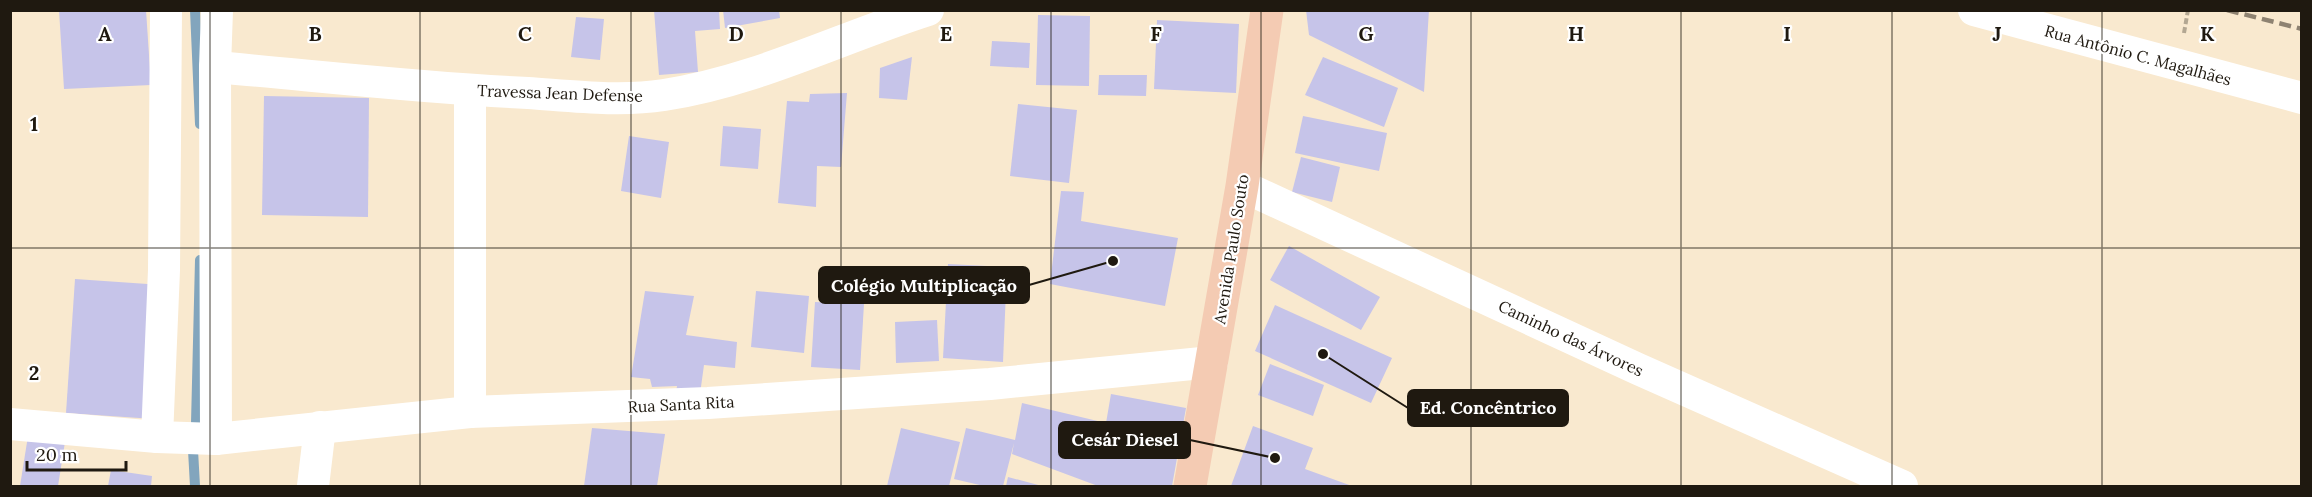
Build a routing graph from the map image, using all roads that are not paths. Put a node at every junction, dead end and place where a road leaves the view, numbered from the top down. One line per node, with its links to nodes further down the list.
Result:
1 (166, 10): 14 (street)
2 (217, 10): 6 (street)
3 (928, 10): 7 (street, Travessa Jean Defense)
4 (1266, 10): 9 (main road, Avenida Paulo Souto)
5 (1974, 10): 8 (street, Rua Antônio C. Magalhães)
6 (215, 67): 7 (street, Travessa Jean Defense); 15 (street)
7 (470, 90): 11 (street)
8 (2301, 98)
9 (1242, 186): 10 (main road, Avenida Paulo Souto); 18 (street, Caminho das Árvores)
10 (1212, 362): 11 (street, Rua Santa Rita); 17 (main road, Avenida Paulo Souto)
11 (470, 412): 13 (street, Rua Santa Rita)
12 (10, 424): 14 (street, Rua Santa Rita)
13 (320, 427): 15 (street, Rua Santa Rita); 16 (street)
14 (157, 437): 15 (street, Rua Santa Rita)
15 (216, 439)
16 (312, 486)
17 (1190, 486)
18 (1902, 486)

